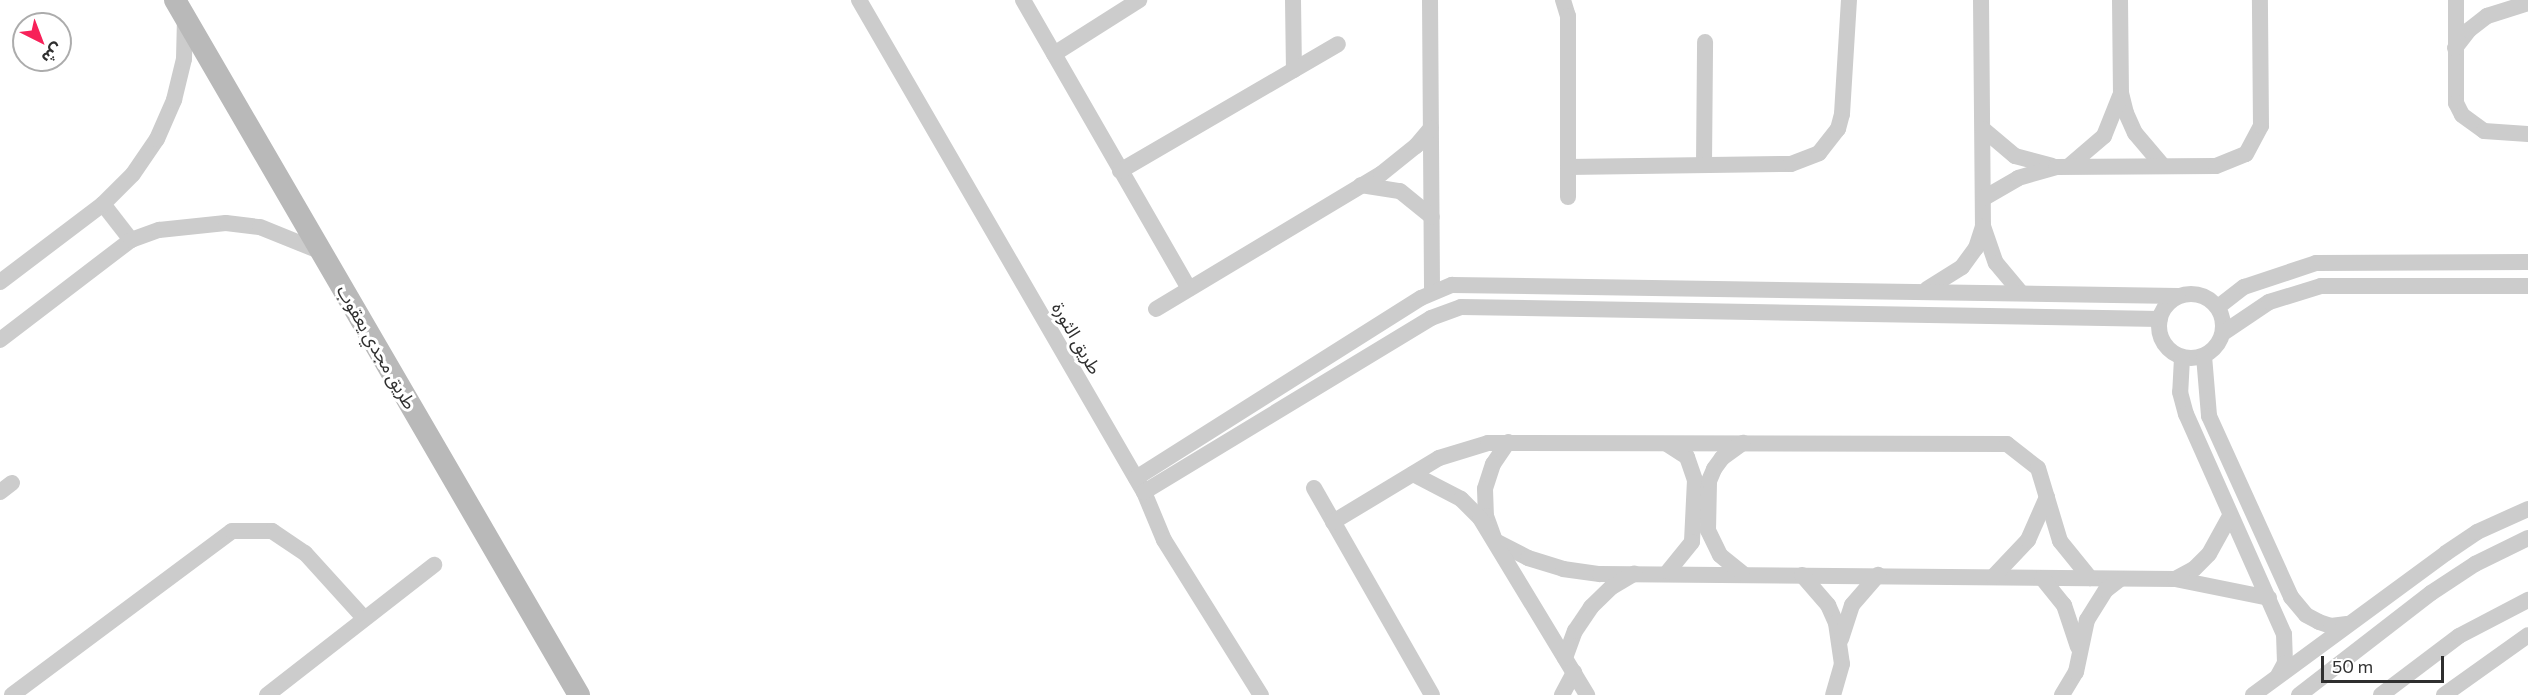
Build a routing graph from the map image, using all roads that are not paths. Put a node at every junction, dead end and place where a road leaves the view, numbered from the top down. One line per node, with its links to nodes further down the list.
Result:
1 (860, 0): 57 (street, طريق الثورة)
2 (1023, 0): 19 (street)
3 (1139, 0): 19 (street)
4 (1293, 0): 20 (street)
5 (1430, 0): 22 (street)
6 (1574, 0): 14 (street)
7 (1849, 0): 25 (street)
8 (1981, 0): 23 (street)
9 (2120, 0): 21 (street)
10 (2260, 0): 26 (street)
11 (2456, 0): 18 (street)
12 (2517, 0): 13 (street)
13 (2528, 3): 18 (street)
14 (1565, 8): 27 (street)
15 (180, 9): 33 (street); 37 (street, طريق مجدي يعقوب)
16 (1705, 42): 25 (street)
17 (1338, 44): 20 (street)
18 (2455, 48): 24 (street)
19 (1054, 54): 29 (street)
20 (1294, 70): 29 (street)
21 (2121, 93): 26 (street); 28 (street)
22 (1431, 128): 30 (street); 34 (street)
23 (1983, 129): 28 (street); 32 (street)
24 (2528, 134)
25 (1704, 165): 27 (street)
26 (2163, 166): 28 (street)
27 (1568, 167): 31 (street)
28 (2062, 167): 32 (street)
29 (1120, 171): 41 (street)
30 (1360, 185): 34 (street); 41 (street)
31 (1568, 197)
32 (1984, 198): 35 (street)
33 (102, 204): 36 (street); 39 (street)
34 (1432, 217): 43 (street)
35 (1983, 226): 42 (street); 44 (street)
36 (131, 240): 37 (street); 50 (street)
37 (322, 252): 89 (street, طريق مجدي يعقوب)
38 (2528, 262): 46 (street)
39 (0, 282)
40 (2528, 286): 49 (street)
41 (1189, 289): 47 (street)
42 (1923, 291): 43 (street); 44 (street)
43 (1432, 292): 57 (street)
44 (2021, 293): 45 (street)
45 (2178, 296): 46 (street); 48 (street)
46 (2218, 307): 49 (street)
47 (1156, 309)
48 (2160, 319): 52 (street); 57 (street)
49 (2223, 333): 51 (street)
50 (0, 340)
51 (2204, 356): 52 (street); 81 (street)
52 (2182, 358): 61 (street)
53 (1508, 442): 55 (street); 56 (street); 64 (street)
54 (1744, 442): 55 (street); 59 (street); 68 (street)
55 (1666, 444): 67 (street)
56 (1413, 474): 62 (street); 64 (street)
57 (1140, 485): 90 (street, طريق الثورة)
58 (1314, 488): 62 (street)
59 (2048, 493): 72 (street); 74 (street)
60 (2528, 509): 71 (street)
61 (2230, 516): 76 (street); 78 (street)
62 (1334, 522): 91 (street)
63 (2528, 538): 77 (street)
64 (1495, 541): 66 (street); 85 (street)
65 (434, 566): 80 (street)
66 (1637, 572): 67 (street); 85 (street)
67 (1668, 572): 68 (street)
68 (1742, 573): 69 (street)
69 (1802, 574): 70 (street); 83 (street)
70 (1878, 575): 72 (street); 83 (street)
71 (2416, 575): 77 (street); 81 (street)
72 (1993, 577): 73 (street)
73 (2042, 578): 74 (street); 84 (street)
74 (2090, 578): 75 (street)
75 (2120, 579): 76 (street); 84 (street)
76 (2175, 579): 78 (street)
77 (2431, 593): 97 (street)
78 (2269, 598): 86 (street)
79 (2528, 600): 98 (street)
80 (364, 618): 87 (street); 88 (street)
81 (2348, 623): 86 (street)
82 (2528, 635): 99 (street)
83 (1840, 643): 94 (street)
84 (2079, 655): 95 (street)
85 (1569, 665): 92 (street); 93 (street)
86 (2279, 674): 96 (street)
87 (12, 695)
88 (267, 695)
89 (579, 695)
90 (1261, 695)
91 (1432, 695)
92 (1562, 695)
93 (1587, 695)
94 (1833, 695)
95 (2062, 695)
96 (2253, 695)
97 (2299, 695)
98 (2381, 695)
99 (2444, 695)

